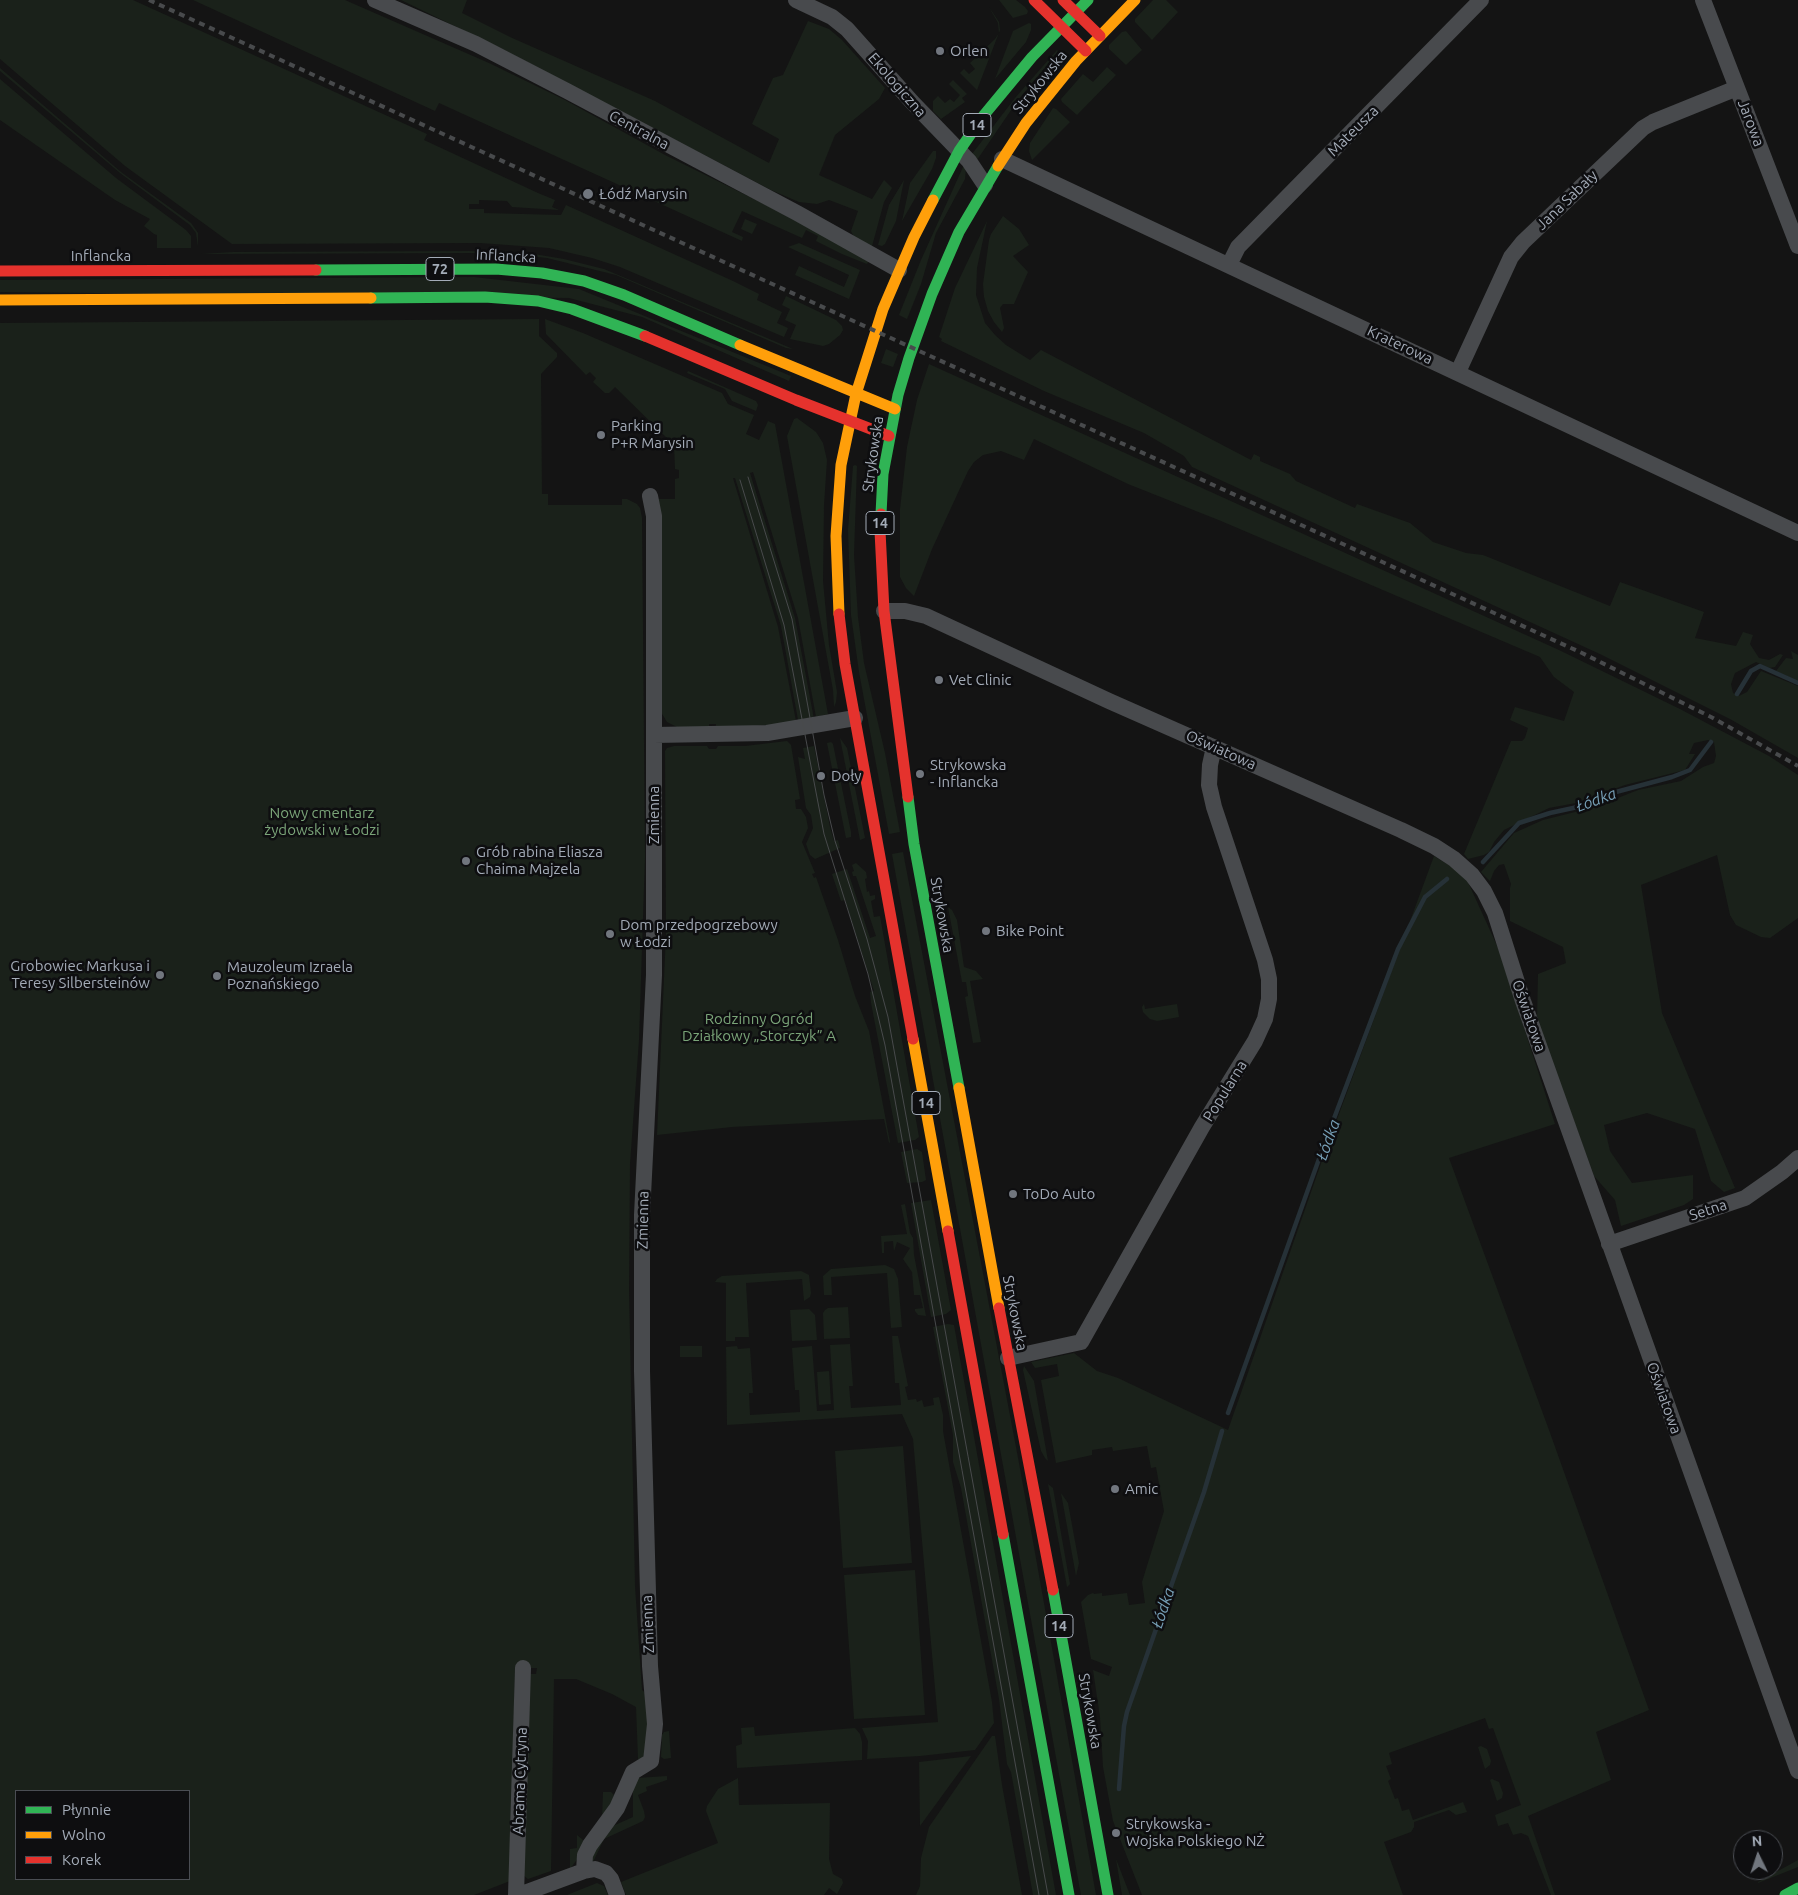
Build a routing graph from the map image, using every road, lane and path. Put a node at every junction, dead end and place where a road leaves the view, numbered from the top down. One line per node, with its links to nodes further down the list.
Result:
1 (375, 0): 19 (street, Centralna)
2 (796, 0): 14 (street, Ekologiczna)
3 (1034, 0): 10 (main road)
4 (1063, 0): 9 (main road)
5 (1088, 0): 9 (main road, Strykowska / 14)
6 (1135, 0): 11 (main road, Strykowska / 14)
7 (1481, 0): 18 (street, Mateusza)
8 (1704, 0): 13 (street, Jarowa)
9 (1076, 12): 10 (main road, Strykowska / 14); 11 (main road)
10 (1061, 26): 12 (main road); 14 (main road, Strykowska / 14)
11 (1100, 36): 12 (main road, Strykowska / 14)
12 (1086, 50): 15 (main road, Strykowska / 14)
13 (1738, 88): 17 (street, Jarowa); 22 (street, Jana Sabały)
14 (959, 150): 16 (street, Ekologiczna); 19 (main road, Strykowska / 14)
15 (1002, 159): 16 (main road, Strykowska / 14); 18 (street, Kraterowa)
16 (985, 185): 24 (main road, Strykowska / 14)
17 (1798, 246)
18 (1229, 265): 22 (street, Kraterowa)
19 (899, 270): 23 (main road, Strykowska / 14)
20 (0, 272): 23 (main road, Inflancka / 72)
21 (0, 300): 25 (main road, 72)
22 (1458, 372): 28 (street, Kraterowa)
23 (856, 394): 24 (main road, Inflancka / 72); 25 (main road, Strykowska / 14)
24 (895, 409): 26 (main road, Strykowska / 14)
25 (849, 421): 26 (main road); 30 (main road, Strykowska / 14)
26 (889, 436): 29 (main road, Strykowska / 14)
27 (650, 496): 31 (street, Zmienna)
28 (1798, 533)
29 (884, 611): 32 (street, Oświatowa); 35 (main road, Strykowska / 14)
30 (856, 718): 31 (street); 42 (main road, Strykowska / 14)
31 (654, 735): 38 (street, Zmienna)
32 (1214, 747): 34 (street, Oświatowa); 35 (street, Popularna)
33 (1798, 1158): 34 (street, Setna)
34 (1610, 1244): 37 (street, Oświatowa)
35 (1008, 1358): 43 (main road, Strykowska / 14)
36 (523, 1668): 40 (street, Abrama Cytryna)
37 (1798, 1771)
38 (584, 1871): 40 (street); 41 (street)
39 (1798, 1888): 44 (main road)
40 (518, 1895)
41 (617, 1895)
42 (1069, 1895)
43 (1108, 1895)
44 (1785, 1895)

